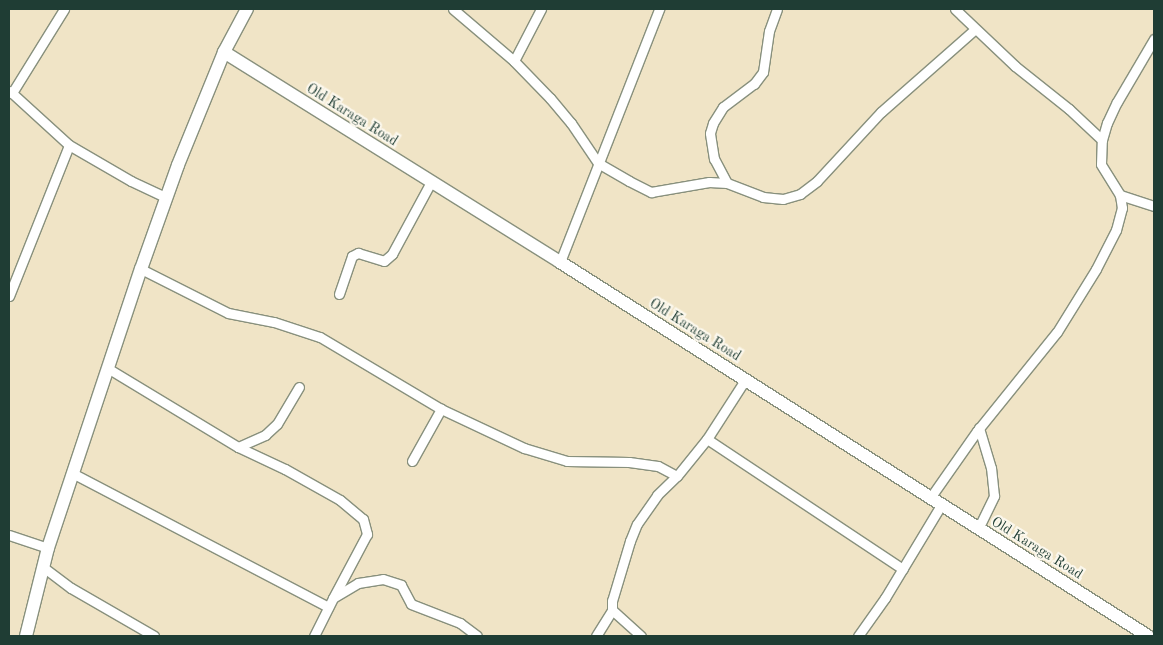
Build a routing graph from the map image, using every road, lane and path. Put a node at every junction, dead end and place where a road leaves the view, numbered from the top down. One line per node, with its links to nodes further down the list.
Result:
1 (64, 9): 12 (street)
2 (247, 9): 10 (street)
3 (453, 9): 11 (street)
4 (541, 9): 11 (street)
5 (659, 9): 15 (street)
6 (777, 9): 17 (street)
7 (955, 9): 8 (street)
8 (975, 29): 13 (street); 17 (street)
9 (1153, 45): 13 (street)
10 (224, 52): 16 (street, Old Karaga Road); 19 (street)
11 (514, 61): 15 (street)
12 (11, 92): 14 (street)
13 (1102, 140): 18 (street)
14 (69, 145): 19 (street); 24 (street)
15 (598, 163): 17 (street); 21 (street)
16 (432, 182): 21 (street, Old Karaga Road); 23 (street)
17 (727, 183)
18 (1120, 194): 20 (street); 29 (street)
19 (166, 197): 22 (street)
20 (1154, 206)
21 (560, 262): 26 (street, Old Karaga Road)
22 (141, 269): 25 (street); 28 (street)
23 (339, 294)
24 (9, 296)
25 (108, 369): 31 (street); 33 (street)
26 (745, 380): 30 (street); 35 (street, Old Karaga Road)
27 (299, 387): 31 (street)
28 (441, 409): 32 (street); 34 (street)
29 (979, 428): 35 (street); 37 (street)
30 (707, 439): 34 (street); 41 (street)
31 (238, 447): 42 (street)
32 (412, 461)
33 (74, 474): 39 (street); 43 (street)
34 (677, 476): 44 (street)
35 (930, 498): 36 (street, Old Karaga Road)
36 (941, 506): 37 (street, Old Karaga Road); 41 (street)
37 (978, 529): 45 (street, Old Karaga Road)
38 (9, 535): 39 (street)
39 (48, 548): 40 (street)
40 (44, 567): 46 (street); 47 (street)
41 (903, 569): 52 (street)
42 (333, 598): 43 (street); 49 (street)
43 (328, 607): 48 (street)
44 (612, 610): 50 (street); 51 (street)
45 (1144, 633)
46 (26, 636)
47 (154, 636)
48 (314, 636)
49 (477, 636)
50 (596, 636)
51 (642, 636)
52 (858, 636)

